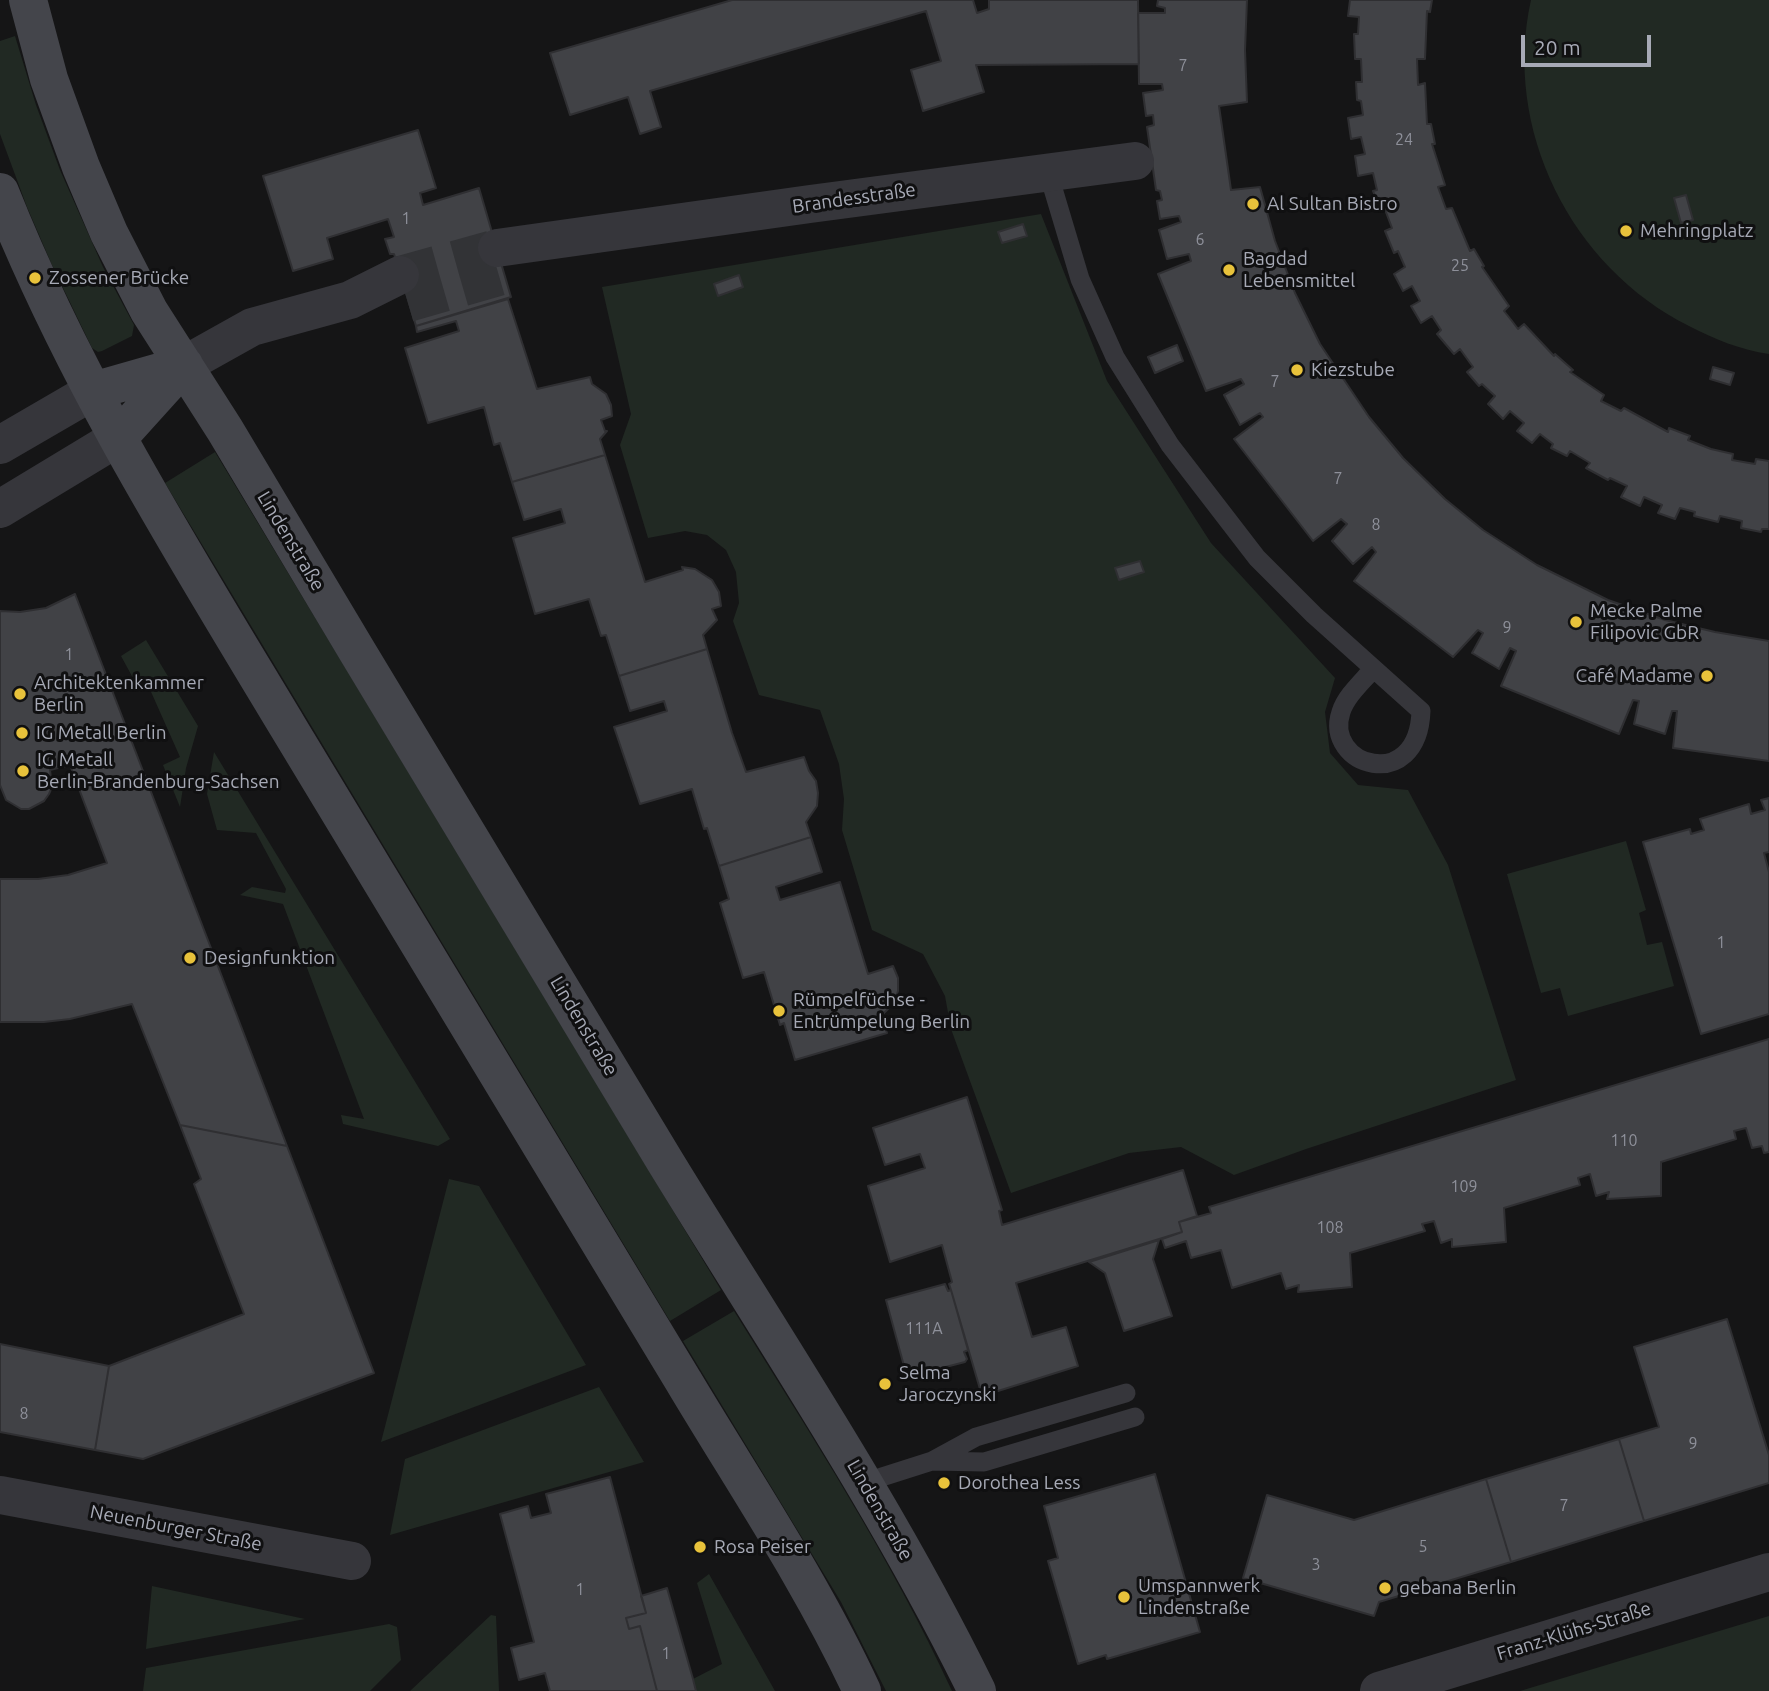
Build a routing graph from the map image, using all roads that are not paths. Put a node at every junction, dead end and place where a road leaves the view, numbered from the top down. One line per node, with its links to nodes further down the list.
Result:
1 (27, 0): 7 (main road, Lindenstraße)
2 (1135, 161): 3 (street, Brandesstraße)
3 (1048, 172): 5 (street, Brandesstraße); 12 (lane)
4 (0, 192): 8 (main road)
5 (501, 262)
6 (404, 289): 7 (street)
7 (184, 365): 8 (main road); 9 (main road); 16 (main road, Lindenstraße)
8 (93, 390): 9 (main road); 10 (street)
9 (118, 436): 11 (street); 20 (main road)
10 (0, 445)
11 (0, 509)
12 (1373, 669): 12 (lane)
13 (1126, 1393): 15 (lane)
14 (1135, 1417): 15 (lane)
15 (932, 1461): 16 (lane)
16 (863, 1483): 21 (main road, Lindenstraße)
17 (0, 1495): 18 (street, Neuenburger Straße)
18 (352, 1561)
19 (1769, 1572): 22 (street, Franz-Klühs-Straße)
20 (862, 1691)
21 (977, 1691)
22 (1379, 1691)

